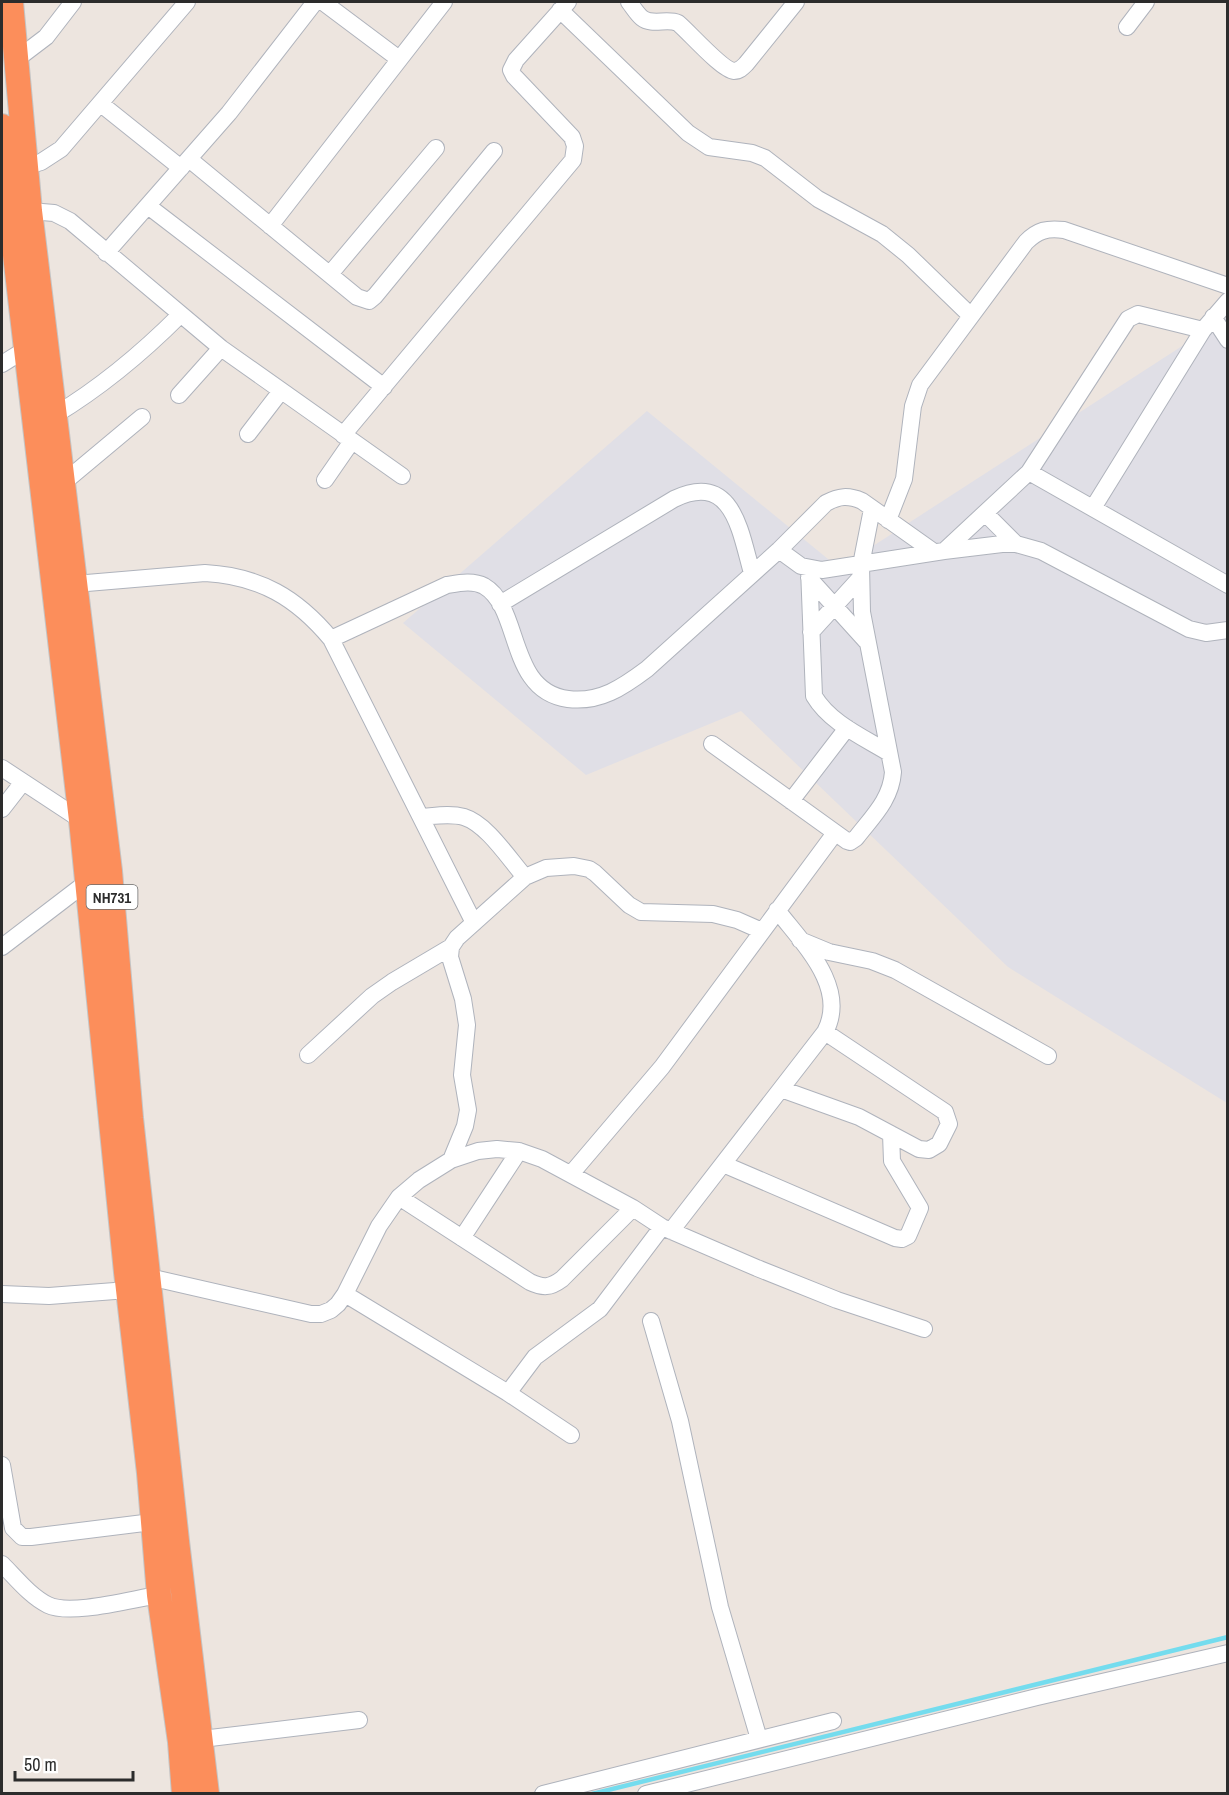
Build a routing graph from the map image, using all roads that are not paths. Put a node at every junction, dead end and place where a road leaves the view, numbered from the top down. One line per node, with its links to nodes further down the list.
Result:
1 (11, 2): 12 (highway, NH731)
2 (73, 2): 12 (street)
3 (187, 2): 14 (street)
4 (315, 2): 18 (street)
5 (323, 2): 13 (street)
6 (444, 2): 13 (street)
7 (629, 2): 8 (street)
8 (796, 2)
9 (1146, 2): 11 (street)
10 (564, 6): 29 (street); 35 (street)
11 (1126, 27)
12 (17, 58): 19 (highway, NH731)
13 (399, 59): 23 (street)
14 (101, 104): 18 (street); 19 (street)
15 (2, 126): 19 (highway, NH731)
16 (436, 148): 25 (street)
17 (494, 151): 25 (street)
18 (185, 164): 21 (street); 23 (street)
19 (16, 169): 20 (highway, NH731); 22 (highway, NH731)
20 (5, 199): 33 (highway, NH731)
21 (148, 206): 24 (street); 35 (street)
22 (30, 211): 24 (street); 38 (highway, NH731)
23 (270, 225): 25 (street)
24 (106, 253): 28 (street)
25 (330, 274)
26 (1227, 286): 29 (street)
27 (1227, 301): 30 (street)
28 (180, 315): 32 (street); 38 (street)
29 (971, 316): 49 (street)
30 (1208, 323): 31 (street); 42 (street); 47 (street)
31 (1227, 340)
32 (221, 348): 36 (street); 37 (street)
33 (26, 349): 34 (street); 72 (highway, NH731)
34 (2, 364)
35 (384, 387): 41 (street)
36 (281, 391): 40 (street); 41 (street)
37 (179, 395)
38 (55, 414): 45 (highway, NH731)
39 (142, 417): 45 (street)
40 (248, 434)
41 (347, 438): 43 (street); 44 (street)
42 (1029, 472): 47 (street); 48 (street)
43 (402, 476)
44 (325, 480)
45 (63, 483): 56 (highway, NH731)
46 (872, 508): 49 (street); 51 (street); 53 (street)
47 (1093, 508): 57 (street)
48 (985, 513): 50 (street); 52 (street)
49 (888, 520): 52 (street)
50 (1016, 544): 52 (street); 60 (street)
51 (779, 550): 54 (street); 55 (street)
52 (939, 551): 53 (street)
53 (861, 571): 55 (street); 59 (street); 63 (street)
54 (752, 573): 58 (street); 58 (street)
55 (809, 573): 59 (street); 61 (street)
56 (75, 584): 62 (street); 95 (highway, NH731)
57 (1227, 585)
58 (500, 604): 62 (street)
59 (836, 605): 61 (street); 63 (street)
60 (1227, 630)
61 (811, 632): 64 (street)
62 (331, 639): 71 (street)
63 (866, 641): 66 (street)
64 (847, 728): 66 (street); 69 (street)
65 (712, 744): 69 (street)
66 (889, 753): 73 (street)
67 (2, 768): 68 (street)
68 (23, 782): 70 (street); 72 (street)
69 (791, 801): 73 (street)
70 (2, 809)
71 (421, 817): 74 (street); 77 (street)
72 (81, 820): 75 (highway, NH731)
73 (835, 833): 76 (street)
74 (525, 877): 77 (street); 78 (street)
75 (87, 882): 80 (street); 96 (highway, NH731)
76 (777, 910): 78 (street); 79 (street)
77 (474, 922): 81 (street)
78 (762, 931): 90 (street)
79 (799, 939): 82 (street); 84 (street)
80 (2, 947)
81 (451, 947): 83 (street); 88 (street)
82 (825, 1032): 85 (street); 86 (street)
83 (308, 1055)
84 (1048, 1056)
85 (781, 1089): 86 (street); 89 (street)
86 (891, 1134): 89 (street)
87 (519, 1151): 88 (street); 90 (street); 94 (street)
88 (451, 1160): 91 (street)
89 (723, 1164): 93 (street)
90 (571, 1174): 92 (street)
91 (399, 1197): 94 (street); 98 (street)
92 (633, 1208): 93 (street); 94 (street)
93 (667, 1229): 100 (street); 101 (street)
94 (462, 1238)
95 (149, 1277): 98 (street); 112 (highway, NH731)
96 (128, 1290): 97 (street); 104 (highway, NH731)
97 (2, 1294)
98 (345, 1294): 101 (street)
99 (651, 1321): 113 (street)
100 (924, 1329)
101 (508, 1393): 102 (street)
102 (571, 1435)
103 (2, 1465): 105 (street)
104 (152, 1522): 105 (street); 108 (highway, NH731)
105 (13, 1528): 106 (street)
106 (2, 1542)
107 (2, 1564): 108 (street)
108 (159, 1595): 114 (highway, NH731)
109 (1227, 1653): 117 (street)
110 (358, 1720): 112 (street)
111 (833, 1721): 113 (street)
112 (202, 1739): 115 (highway, NH731)
113 (759, 1739): 116 (street)
114 (184, 1794)
115 (207, 1794)
116 (543, 1794)
117 (646, 1794)

